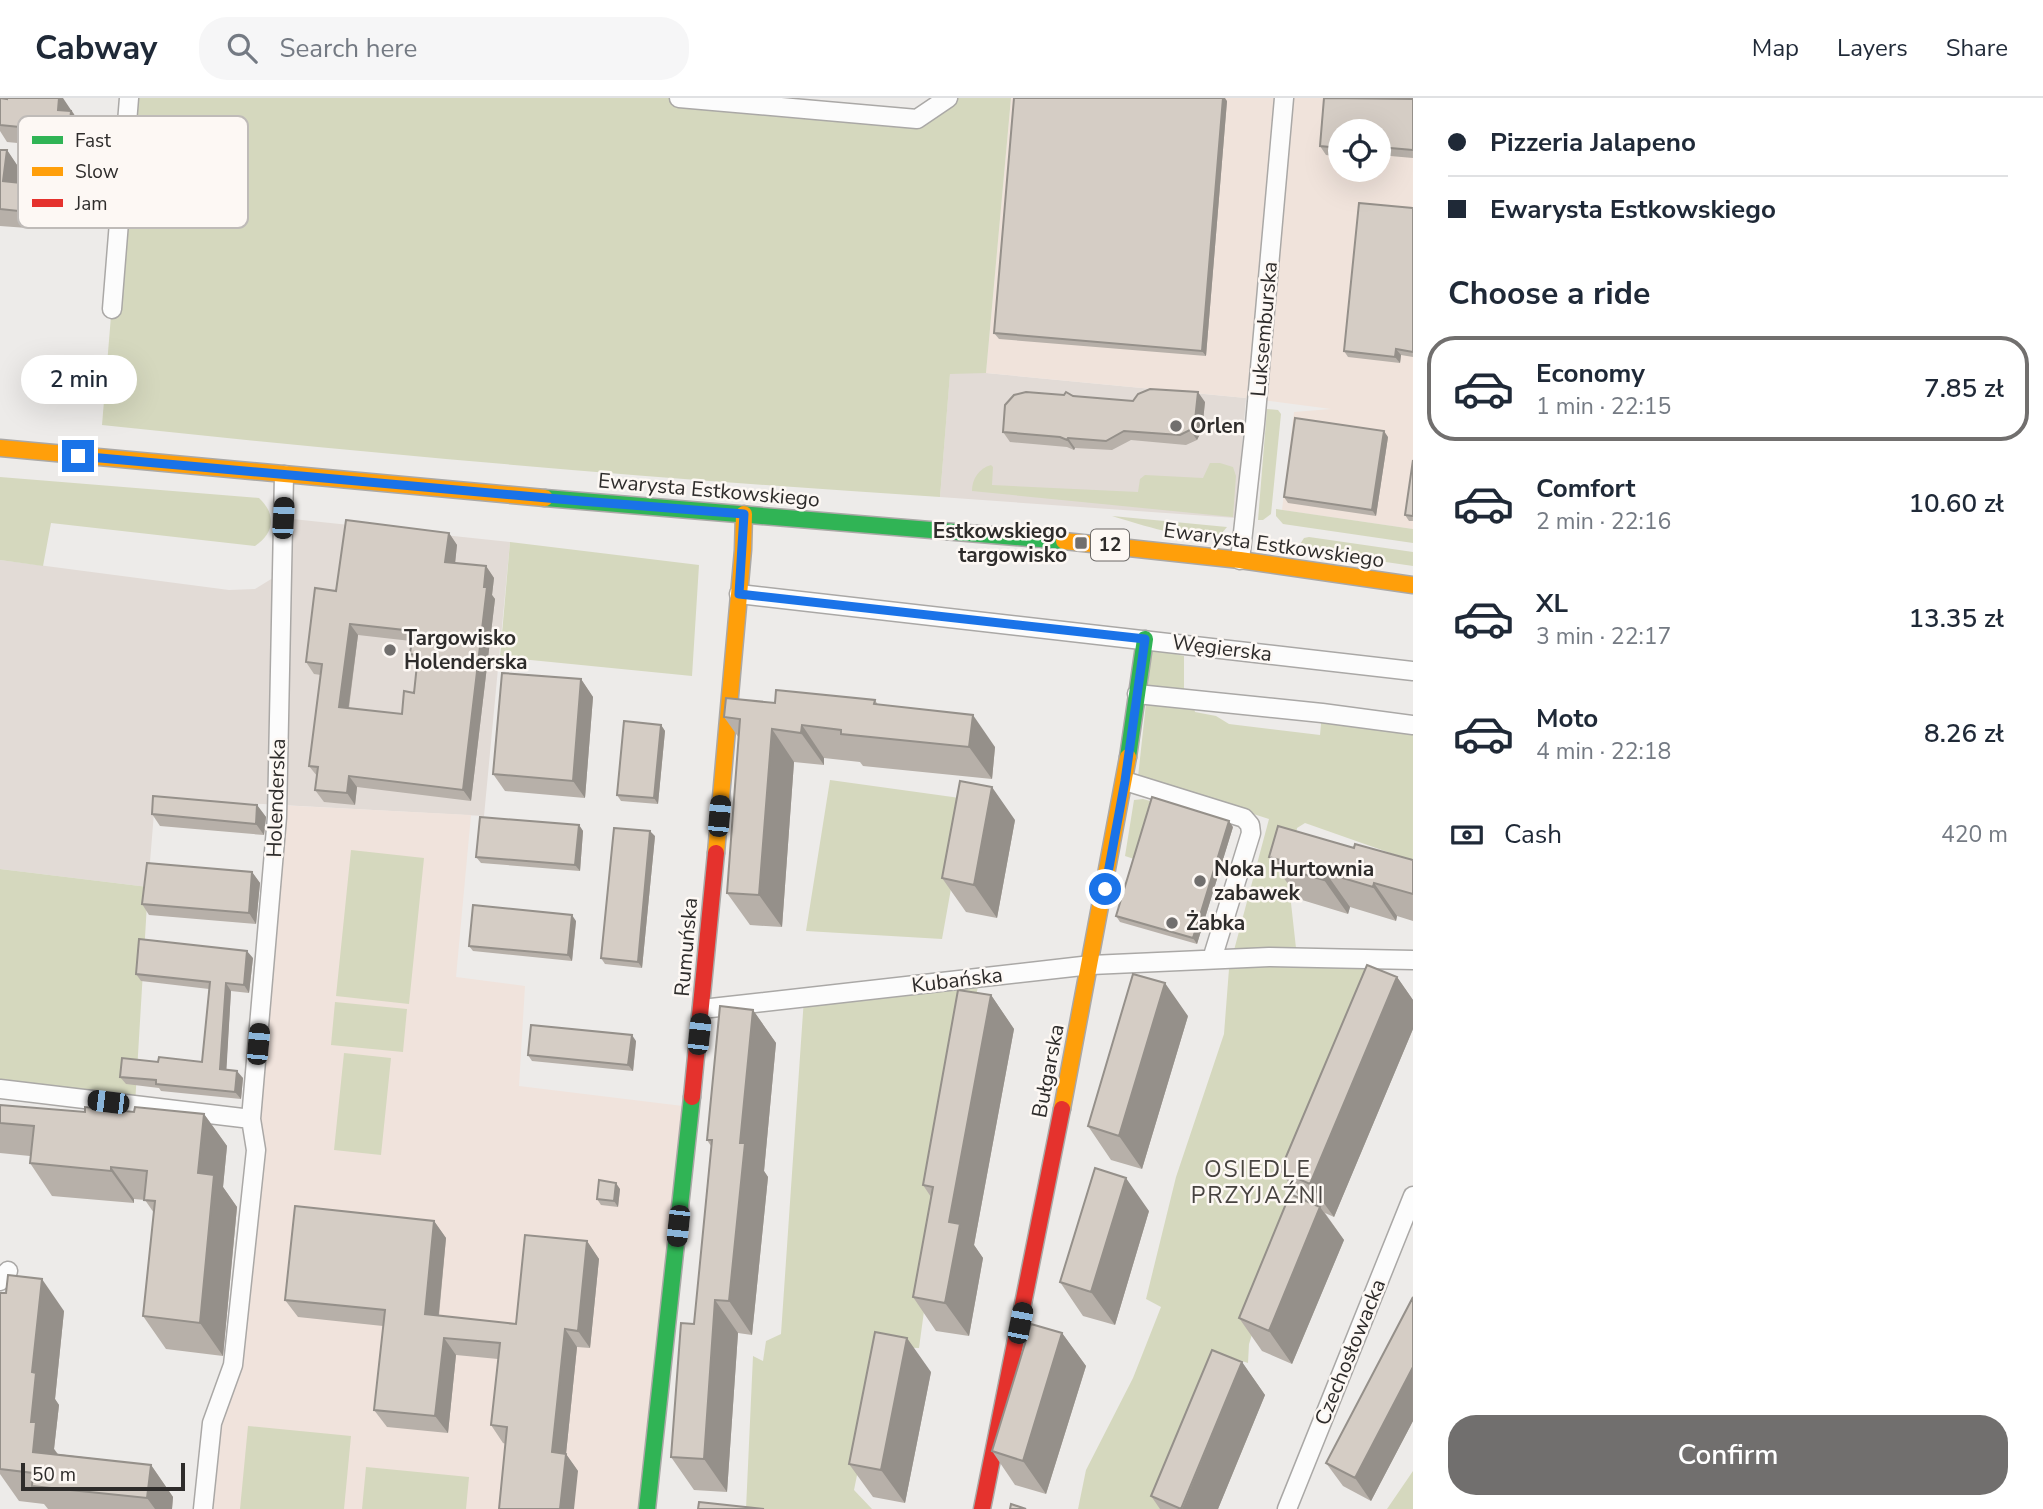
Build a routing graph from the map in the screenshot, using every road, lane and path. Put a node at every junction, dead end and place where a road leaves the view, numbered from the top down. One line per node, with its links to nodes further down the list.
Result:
1 (129, 98): 6 (street)
2 (679, 98): 5 (street)
3 (947, 98): 5 (street)
4 (1284, 98): 12 (street, Luksemburska)
5 (825, 105)
6 (128, 116)
7 (119, 228): 8 (street)
8 (112, 309)
9 (0, 448): 10 (street, Ewarysta Estkowskiego / 12)
10 (284, 475): 11 (street, Ewarysta Estkowskiego / 12); 25 (street, Holenderska)
11 (744, 514): 12 (street, Ewarysta Estkowskiego / 12); 14 (street, Rumuńska)
12 (1240, 560): 13 (street, Ewarysta Estkowskiego / 12)
13 (1413, 585)
14 (739, 594): 15 (street, Węgierska); 23 (street, Rumuńska)
15 (1145, 639): 16 (street, Węgierska); 17 (street, Bułgarska)
16 (1413, 671)
17 (1137, 694): 18 (street); 19 (street, Bułgarska)
18 (1413, 725)
19 (1125, 781): 20 (street); 22 (street, Bułgarska)
20 (1212, 959): 21 (street, Kubańska); 22 (street, Kubańska)
21 (1413, 960)
22 (1091, 965): 23 (street, Kubańska); 29 (street, Bułgarska)
23 (702, 1009): 28 (street, Rumuńska)
24 (0, 1089): 25 (street)
25 (251, 1119): 27 (street, Holenderska)
26 (1413, 1196): 30 (street, Czechosłowacka)
27 (203, 1509)
28 (647, 1509)
29 (982, 1509)
30 (1287, 1509)

